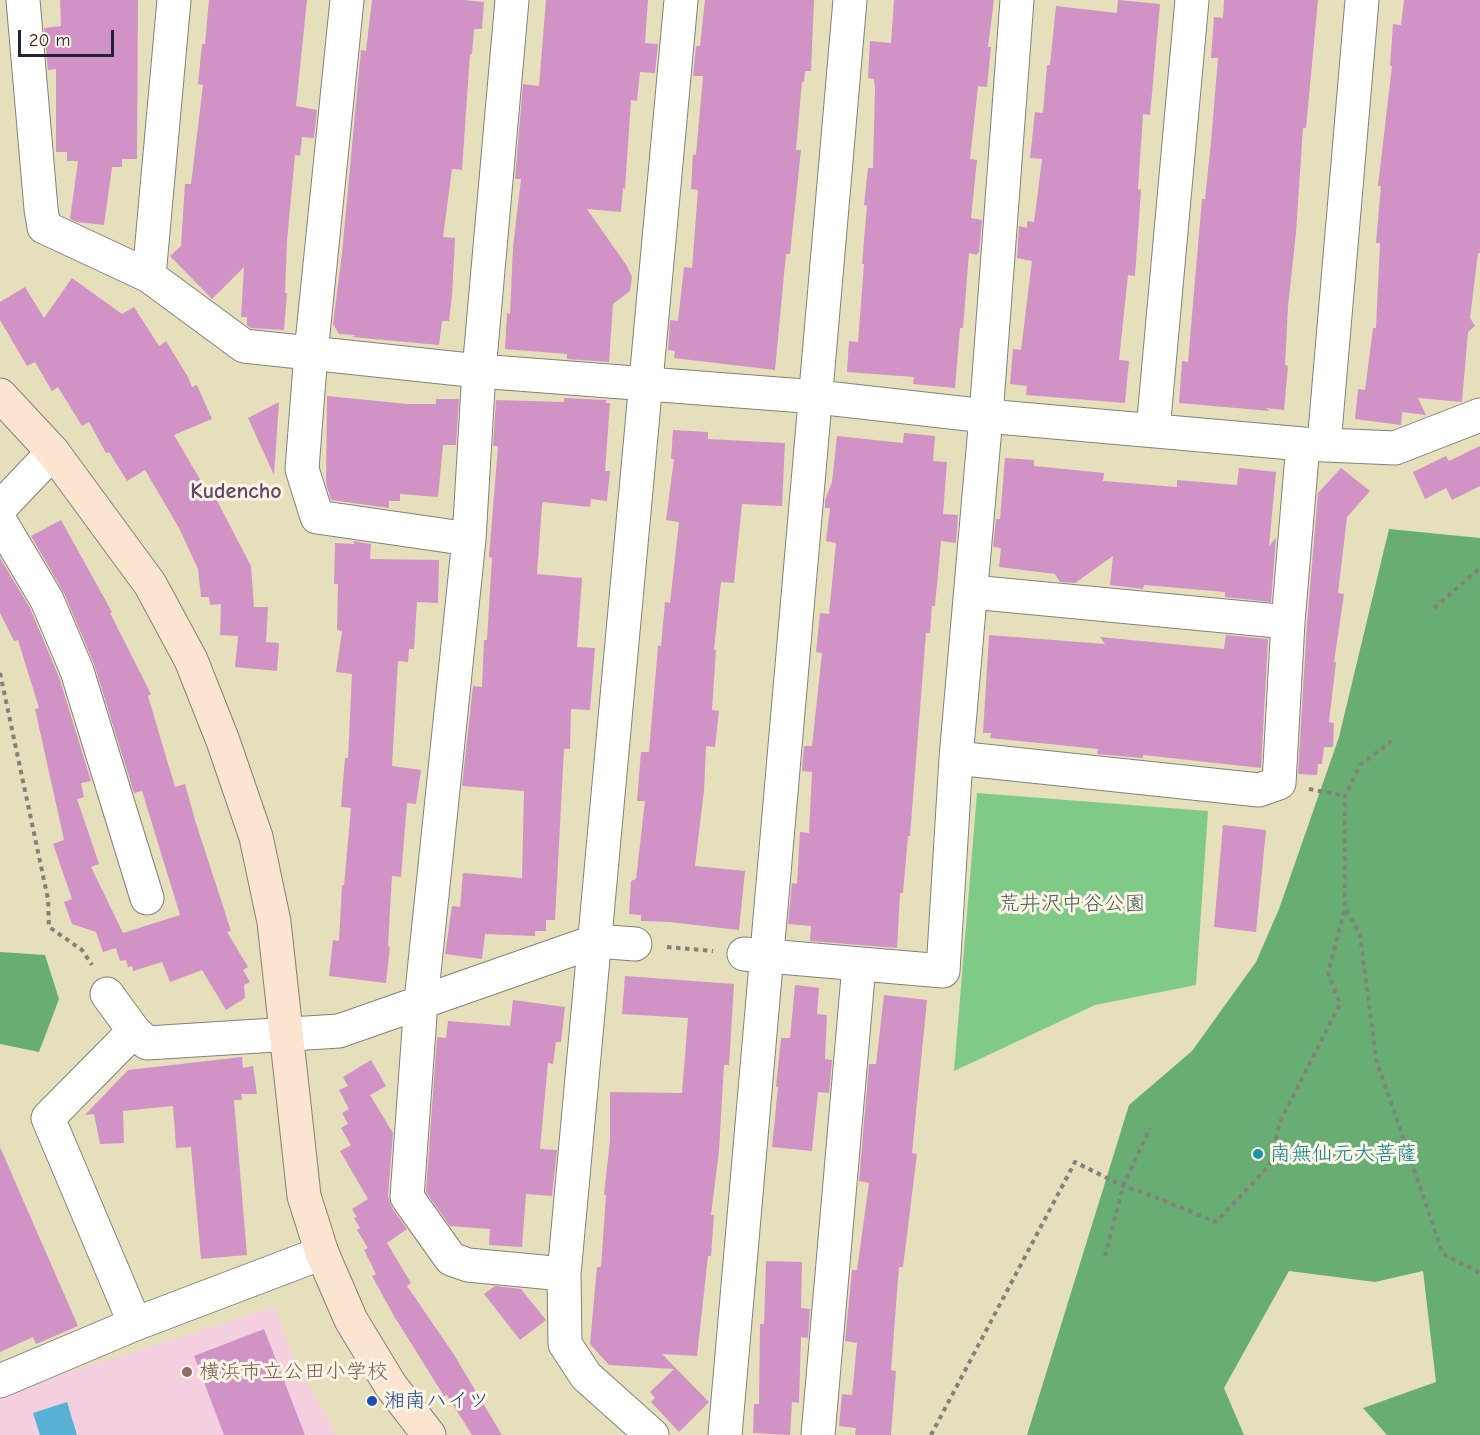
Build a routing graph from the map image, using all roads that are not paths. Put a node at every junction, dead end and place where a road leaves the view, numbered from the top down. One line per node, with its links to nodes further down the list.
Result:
1 (23, 0): 10 (street)
2 (174, 0): 10 (street)
3 (346, 0): 11 (street)
4 (512, 0): 12 (street)
5 (681, 0): 13 (street)
6 (850, 0): 15 (street)
7 (1017, 0): 16 (street)
8 (1192, 0): 18 (street)
9 (1362, 0): 19 (street)
10 (149, 276): 11 (street)
11 (311, 353): 12 (street); 23 (street)
12 (479, 371): 13 (street); 23 (street)
13 (646, 384): 15 (street); 28 (street)
14 (0, 395): 20 (street)
15 (817, 397): 16 (street); 30 (street)
16 (986, 416): 18 (street); 24 (street)
17 (1480, 416): 19 (street)
18 (1153, 430): 19 (street)
19 (1314, 444): 25 (street)
20 (53, 452): 21 (street); 35 (street)
21 (0, 508)
22 (0, 521): 27 (street)
23 (469, 538): 33 (street)
24 (972, 592): 25 (street); 26 (street)
25 (1288, 622): 26 (street)
26 (956, 758): 31 (street)
27 (147, 898)
28 (596, 941): 29 (street); 33 (street); 37 (street)
29 (635, 944)
30 (756, 955): 31 (street); 42 (street)
31 (859, 965): 43 (street)
32 (100, 981): 34 (street)
33 (421, 1001): 35 (street); 37 (street)
34 (134, 1031): 35 (street); 38 (street)
35 (287, 1033): 36 (street)
36 (322, 1253): 38 (street); 40 (street)
37 (564, 1274): 41 (street)
38 (135, 1324): 39 (street)
39 (0, 1381)
40 (429, 1435)
41 (652, 1435)
42 (725, 1435)
43 (818, 1435)

